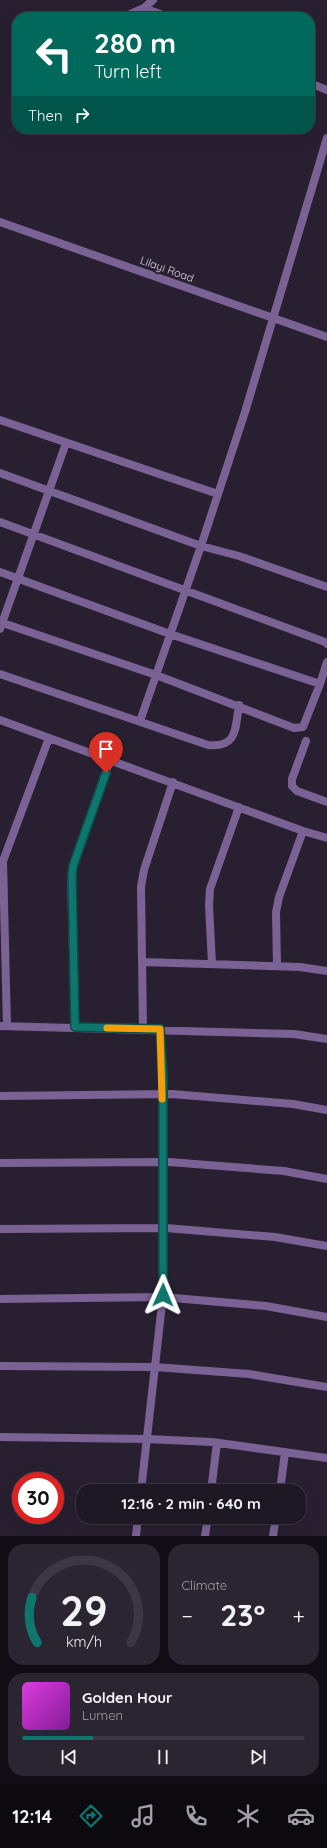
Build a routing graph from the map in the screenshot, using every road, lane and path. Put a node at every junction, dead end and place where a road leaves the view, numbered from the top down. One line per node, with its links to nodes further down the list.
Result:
1 (153, 0): 2 (street)
2 (144, 8): 3 (street); 4 (street)
3 (135, 12)
4 (155, 12)
5 (315, 85): 6 (street)
6 (327, 90)
7 (327, 138): 9 (street)
8 (0, 222): 9 (street, Lilayi Road)
9 (274, 318): 10 (street, Lilayi Road); 15 (street)
10 (327, 337)
11 (0, 420): 12 (street)
12 (66, 443): 14 (street); 15 (street)
13 (0, 473): 14 (street)
14 (49, 490): 17 (street); 18 (street)
15 (218, 494): 18 (street)
16 (0, 522): 17 (street)
17 (35, 534): 20 (street); 22 (street)
18 (201, 546): 21 (street); 22 (street)
19 (0, 572): 20 (street)
20 (19, 578): 23 (street); 24 (street)
21 (327, 587)
22 (185, 590): 24 (street); 25 (street)
23 (1, 625): 28 (street)
24 (170, 634): 28 (street); 29 (street)
25 (327, 644)
26 (327, 662): 29 (street)
27 (0, 674): 32 (street)
28 (156, 675): 30 (street); 32 (street)
29 (320, 684): 30 (street)
30 (239, 705): 32 (street)
31 (0, 720): 33 (street)
32 (140, 721)
33 (49, 738): 35 (street); 45 (street)
34 (306, 741): 37 (street)
35 (110, 760): 36 (street); 46 (street)
36 (173, 782): 38 (street); 41 (street)
37 (327, 802)
38 (239, 807): 39 (street); 42 (street)
39 (303, 831): 40 (street); 43 (street)
40 (327, 838)
41 (142, 962): 42 (street); 47 (street)
42 (212, 964): 43 (street)
43 (278, 966): 44 (street)
44 (327, 971)
45 (3, 1026): 46 (street)
46 (75, 1027): 47 (street)
47 (143, 1029): 48 (street)
48 (160, 1029): 49 (street); 50 (street)
49 (327, 1039)
50 (162, 1095): 51 (street); 52 (street); 53 (street)
51 (0, 1096)
52 (327, 1110)
53 (163, 1162): 54 (street); 55 (street); 56 (street)
54 (0, 1163)
55 (327, 1178)
56 (164, 1228): 57 (street); 58 (street); 59 (street)
57 (0, 1230)
58 (327, 1246)
59 (162, 1297): 60 (street); 61 (street); 63 (street)
60 (0, 1298)
61 (327, 1316)
62 (0, 1366): 63 (street)
63 (155, 1367): 64 (street); 66 (street)
64 (327, 1387)
65 (0, 1437): 66 (street)
66 (147, 1439): 67 (street); 70 (street)
67 (217, 1443): 68 (street); 71 (street)
68 (285, 1452): 69 (street); 72 (street)
69 (327, 1458)
70 (142, 1484)
71 (212, 1484)
72 (281, 1484)
73 (137, 1524): 76 (street)
74 (207, 1524): 77 (street)
75 (275, 1524): 78 (street)
76 (136, 1536)
77 (205, 1536)
78 (273, 1536)

